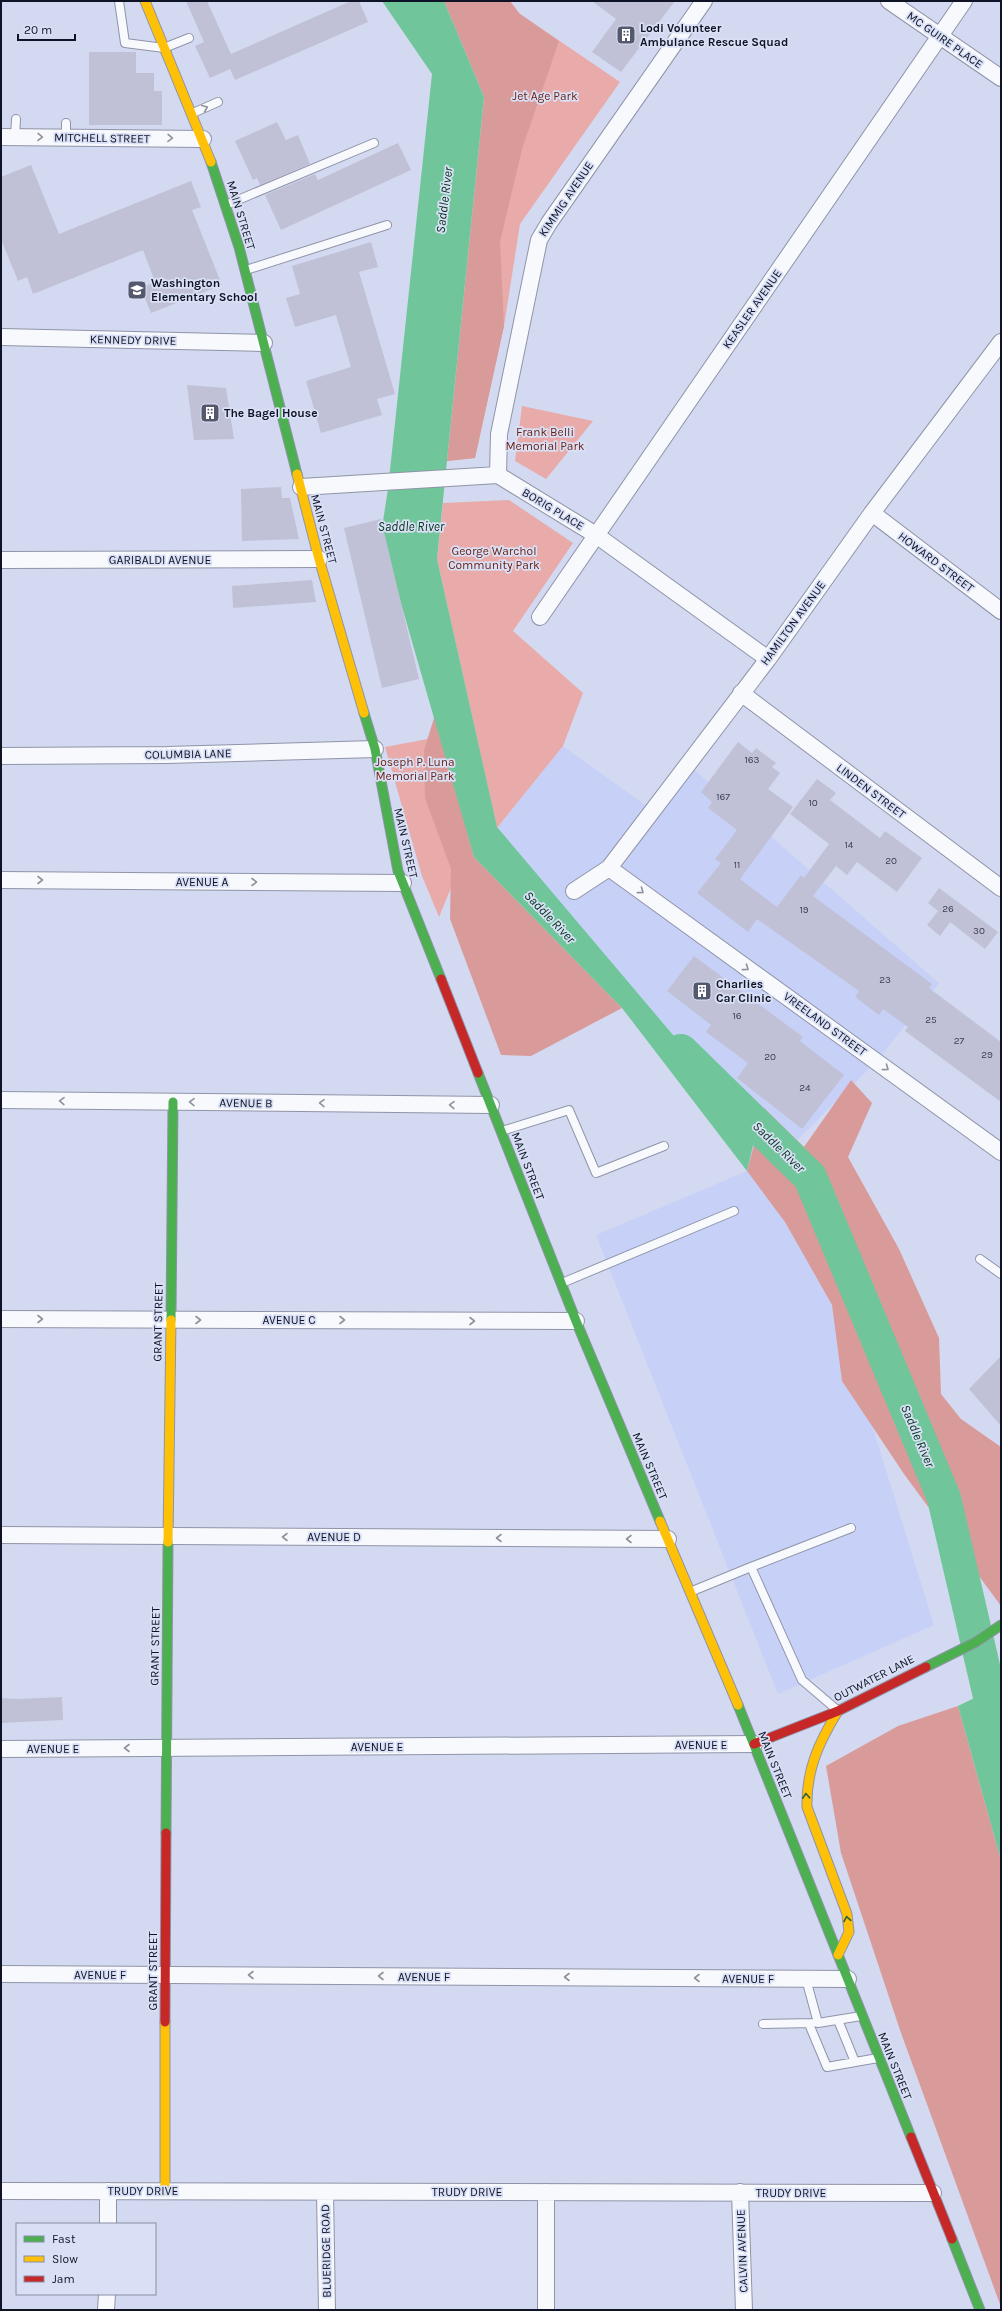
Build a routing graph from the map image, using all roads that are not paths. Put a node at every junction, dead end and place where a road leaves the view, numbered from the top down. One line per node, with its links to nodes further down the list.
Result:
1 (119, 1): 8 (lane)
2 (145, 1): 8 (street, MAIN STREET)
3 (704, 1): 22 (street, KIMMIG AVENUE)
4 (889, 1): 6 (street, MC GUIRE PLACE)
5 (964, 1): 6 (street, KEASLER AVENUE)
6 (940, 36): 9 (street, MC GUIRE PLACE); 25 (street, KEASLER AVENUE)
7 (189, 38): 8 (lane)
8 (164, 48): 11 (street, MAIN STREET)
9 (1001, 78)
10 (218, 102): 11 (lane, one-way to 10)
11 (192, 114): 14 (street, MAIN STREET)
12 (16, 119): 13 (lane)
13 (8, 137): 14 (street, MITCHELL STREET, one-way to 14)
14 (203, 139): 16 (street, MAIN STREET)
15 (374, 143): 16 (lane)
16 (226, 205): 18 (street, MAIN STREET)
17 (387, 224): 18 (lane)
18 (245, 270): 21 (street, MAIN STREET)
19 (1, 337): 21 (street, KENNEDY DRIVE)
20 (1001, 342): 24 (street, HAMILTON AVENUE)
21 (264, 343): 23 (street, MAIN STREET)
22 (498, 475): 23 (street); 25 (street, BORIG PLACE)
23 (300, 487): 26 (street, MAIN STREET)
24 (872, 514): 28 (street, HOWARD STREET); 30 (street, HAMILTON AVENUE)
25 (596, 535): 29 (street, KEASLER AVENUE); 30 (street, BORIG PLACE)
26 (319, 559): 27 (street, GARIBALDI AVENUE); 32 (street, MAIN STREET)
27 (1, 560)
28 (1001, 611)
29 (540, 617)
30 (768, 659): 31 (street, HAMILTON AVENUE)
31 (741, 693): 34 (street, HAMILTON AVENUE); 37 (street, LINDEN STREET)
32 (374, 749): 33 (street, COLUMBIA LANE); 36 (street, MAIN STREET)
33 (1, 756)
34 (609, 868): 38 (street, HAMILTON AVENUE); 44 (street, VREELAND STREET, one-way to 44)
35 (1, 880): 36 (street, AVENUE A, one-way to 36)
36 (403, 883): 41 (street, MAIN STREET)
37 (1001, 888)
38 (574, 891)
39 (1, 1100): 40 (street, AVENUE B, one-way to 39)
40 (173, 1102): 41 (street, AVENUE B, one-way to 40); 50 (street, GRANT STREET)
41 (491, 1105): 42 (street, MAIN STREET)
42 (502, 1131): 43 (lane); 48 (street, MAIN STREET)
43 (664, 1146)
44 (1001, 1152)
45 (734, 1211): 48 (lane)
46 (980, 1259): 47 (lane)
47 (1001, 1274)
48 (561, 1283): 51 (street, MAIN STREET)
49 (1, 1319): 50 (street, AVENUE C, one-way to 50)
50 (170, 1319): 51 (street, AVENUE C, one-way to 51); 54 (street, GRANT STREET)
51 (576, 1321): 55 (street, MAIN STREET)
52 (851, 1528): 56 (lane)
53 (1, 1535): 54 (street, AVENUE D)
54 (168, 1537): 55 (street, AVENUE D, one-way to 54); 61 (street, GRANT STREET)
55 (668, 1539): 57 (street, MAIN STREET)
56 (750, 1567): 57 (lane); 59 (lane)
57 (690, 1592): 60 (street, MAIN STREET)
58 (1001, 1625): 59 (street, OUTWATER LANE)
59 (838, 1711): 60 (street, OUTWATER LANE); 63 (street, one-way to 59)
60 (754, 1744): 61 (street, AVENUE E); 63 (street, MAIN STREET)
61 (166, 1748): 62 (street, AVENUE E, one-way to 62); 65 (street, GRANT STREET)
62 (1, 1749)
63 (838, 1955): 67 (street, MAIN STREET)
64 (1, 1974): 65 (street, AVENUE F)
65 (165, 1975): 66 (street, AVENUE F, one-way to 65); 76 (street, GRANT STREET)
66 (806, 1979): 67 (street, AVENUE F); 70 (lane)
67 (848, 1979): 68 (street, MAIN STREET)
68 (862, 2016): 69 (lane); 72 (street, MAIN STREET)
69 (838, 2020): 70 (lane); 73 (lane)
70 (814, 2023): 71 (lane); 73 (lane)
71 (763, 2024)
72 (879, 2058): 73 (lane); 80 (street, MAIN STREET)
73 (855, 2062)
74 (1, 2191): 75 (street, TRUDY DRIVE)
75 (108, 2191): 76 (street, TRUDY DRIVE); 81 (street)
76 (165, 2191): 77 (street, TRUDY DRIVE)
77 (325, 2192): 78 (street, TRUDY DRIVE); 84 (street, BLUERIDGE ROAD)
78 (546, 2192): 79 (street, TRUDY DRIVE); 85 (street)
79 (740, 2192): 80 (street, TRUDY DRIVE); 86 (street, CALVIN AVENUE)
80 (933, 2193): 87 (street, MAIN STREET)
81 (108, 2223)
82 (107, 2295): 83 (street)
83 (106, 2310)
84 (327, 2310)
85 (546, 2310)
86 (744, 2310)
87 (980, 2310)

